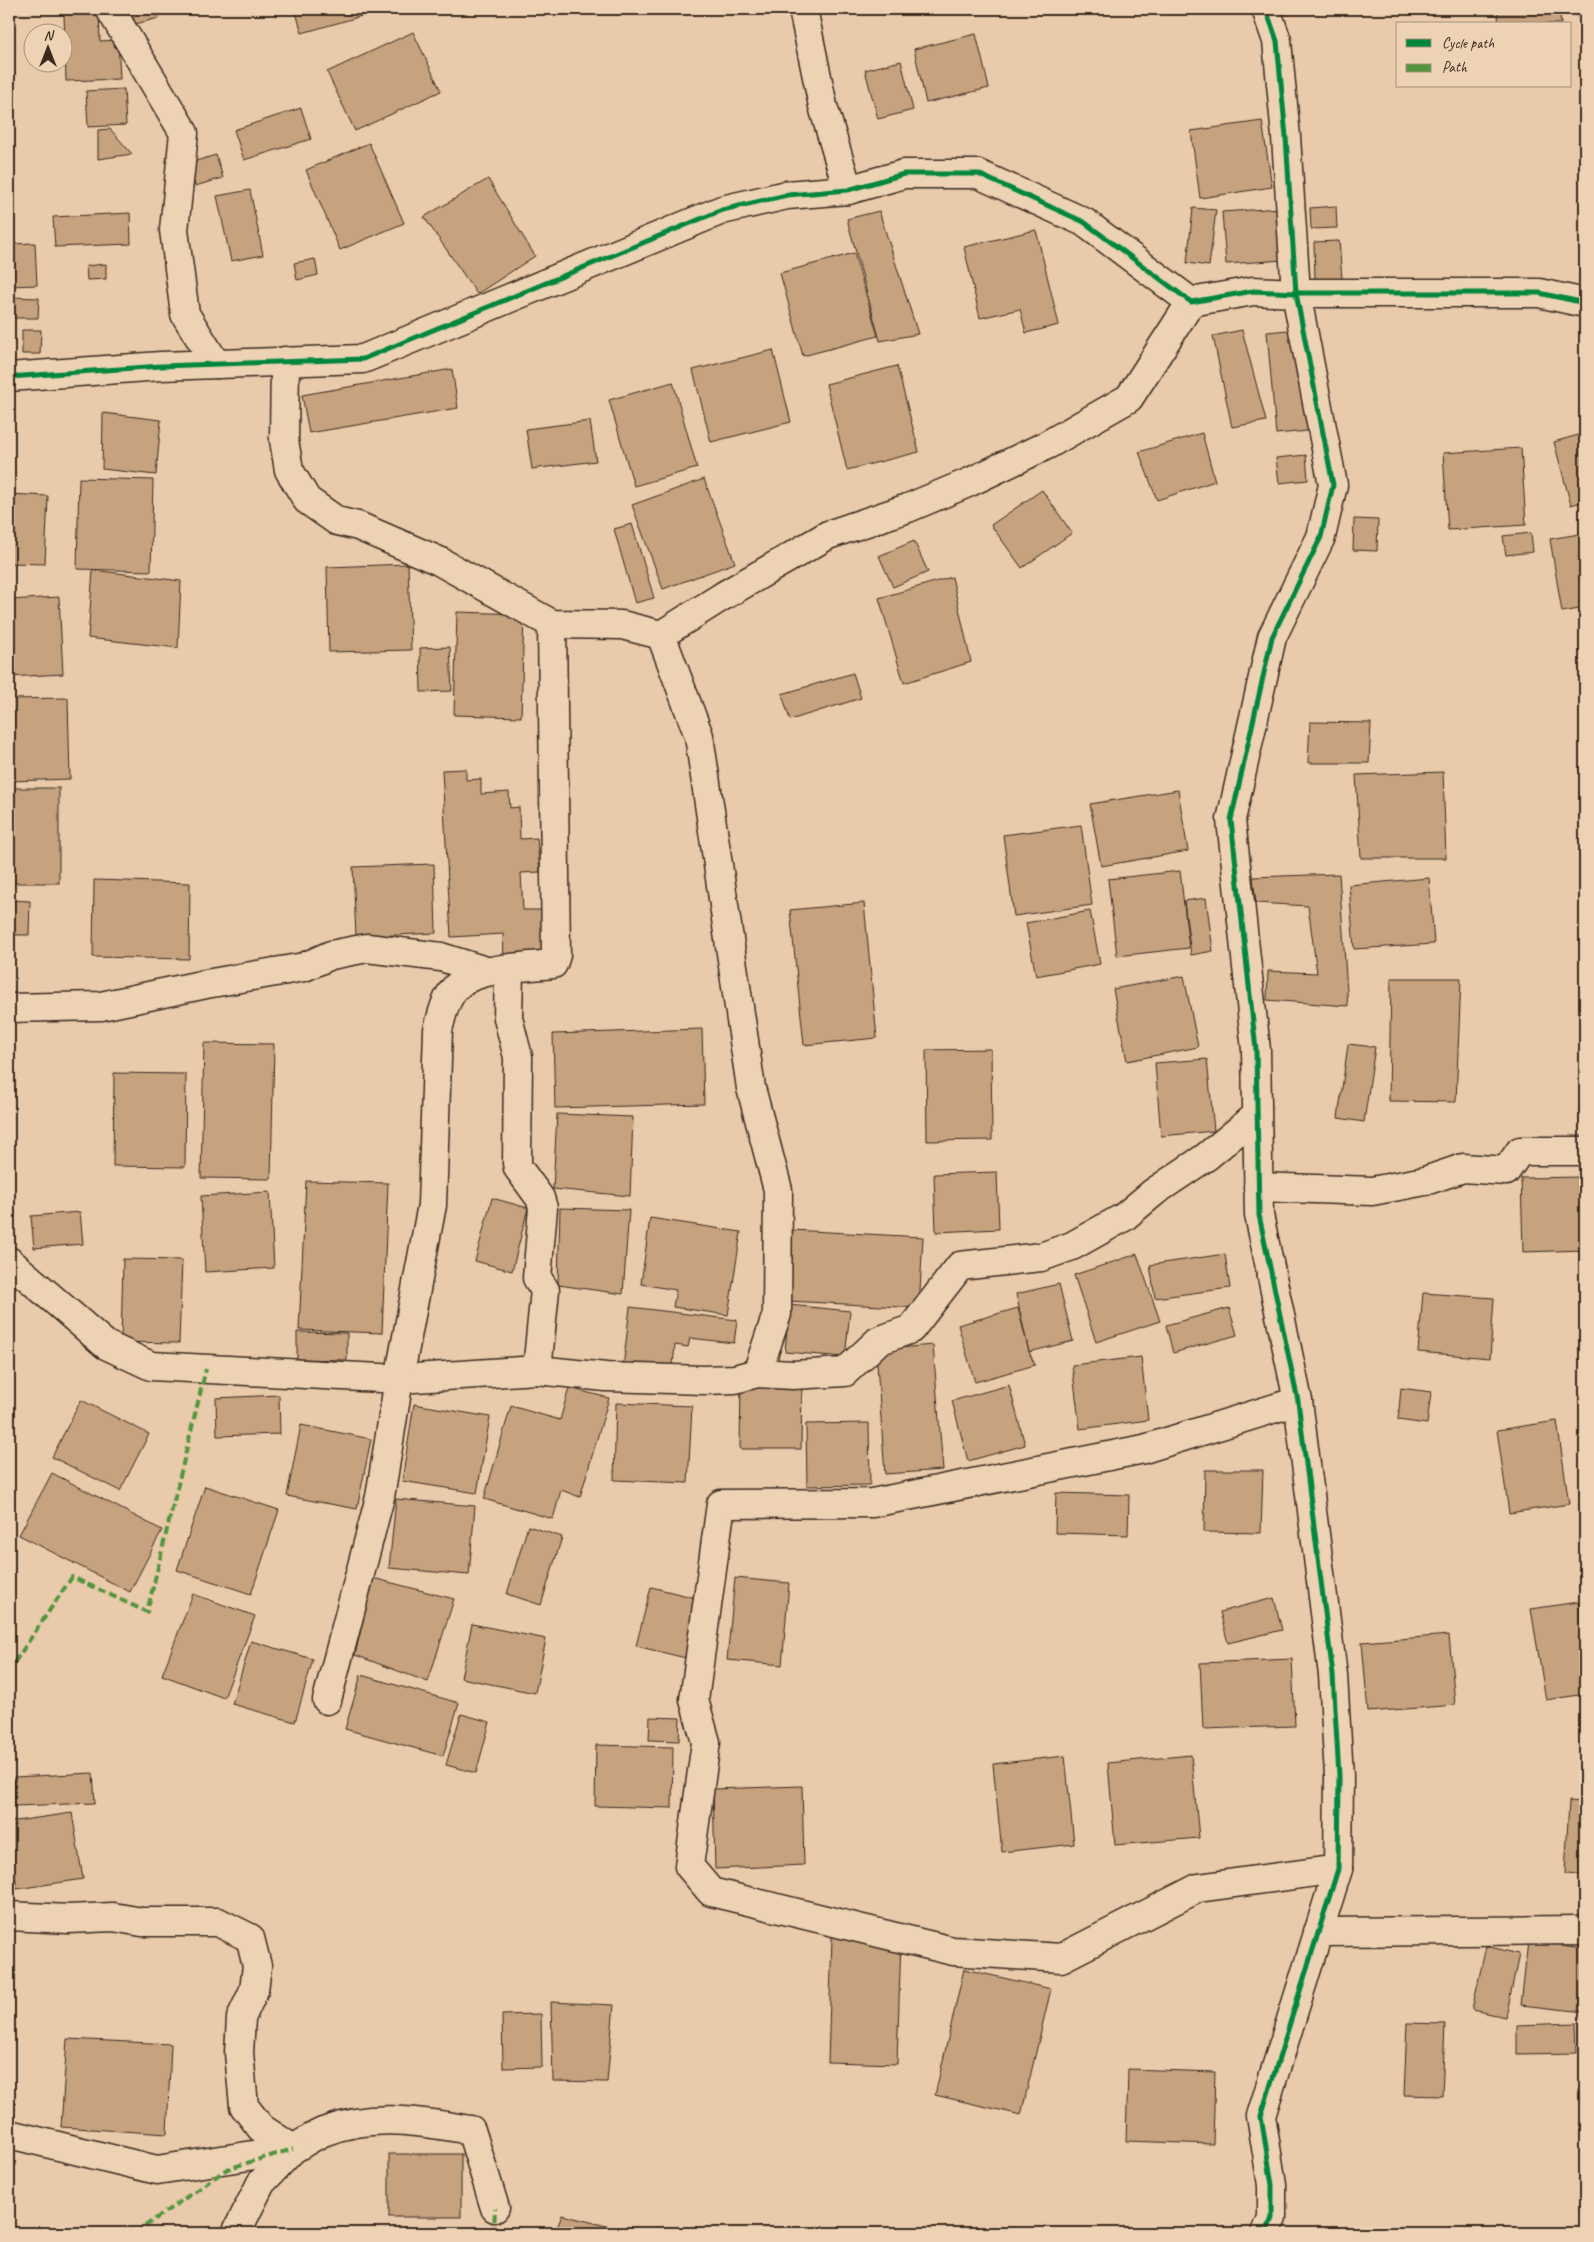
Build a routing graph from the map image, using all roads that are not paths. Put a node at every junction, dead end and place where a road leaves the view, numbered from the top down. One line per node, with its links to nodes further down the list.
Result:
1 (110, 9): 9 (street)
2 (802, 9): 4 (street)
3 (1266, 9): 5 (street)
4 (848, 190): 6 (street); 8 (street)
5 (1296, 293): 6 (street); 7 (street); 15 (street)
6 (1191, 302): 12 (street)
7 (1585, 303)
8 (285, 361): 9 (street); 11 (street)
9 (216, 364): 10 (street)
10 (9, 377)
11 (552, 624): 12 (street); 13 (street)
12 (661, 635): 20 (street)
13 (497, 970): 14 (street); 19 (street); 21 (street)
14 (9, 1008)
15 (1256, 1116): 17 (street); 20 (street)
16 (1585, 1151): 17 (street)
17 (1258, 1187): 22 (street)
18 (9, 1260): 21 (street)
19 (537, 1370): 20 (street); 21 (street)
20 (757, 1373)
21 (399, 1379): 23 (street)
22 (1298, 1401): 24 (street); 24 (street)
23 (327, 1700)
24 (1338, 1869): 27 (street)
25 (9, 1916): 29 (street)
26 (1585, 1930): 27 (street)
27 (1318, 1932): 32 (street)
28 (9, 2134): 29 (street)
29 (293, 2149): 30 (street); 31 (street)
30 (495, 2208)
31 (236, 2233)
32 (1266, 2233)

